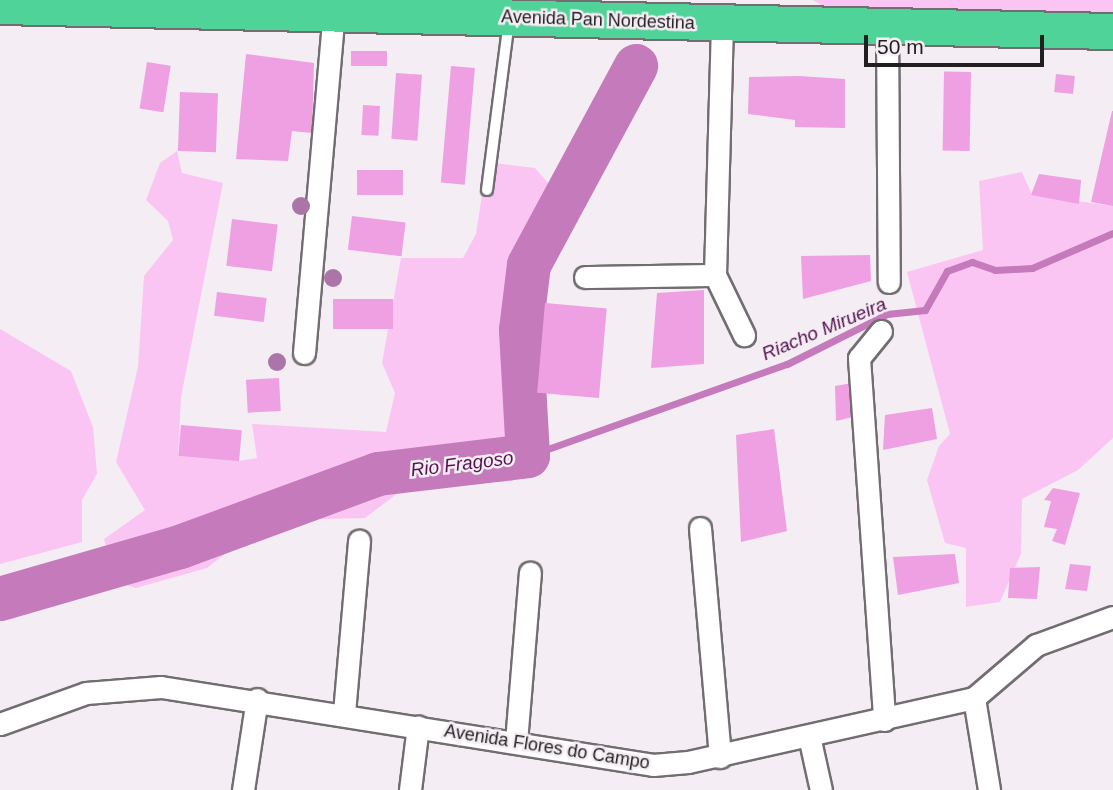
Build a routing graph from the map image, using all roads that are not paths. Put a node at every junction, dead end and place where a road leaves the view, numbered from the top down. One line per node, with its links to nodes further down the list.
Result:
1 (0, 6): 2 (highway, Avenida Pan Nordestina)
2 (334, 11): 4 (highway, Avenida Pan Nordestina); 14 (street)
3 (817, 13): 5 (highway, Avenida Pan Nordestina); 6 (highway, Avenida Pan Nordestina)
4 (510, 18): 5 (highway, Avenida Pan Nordestina); 8 (lane)
5 (722, 24): 9 (street)
6 (887, 26): 7 (highway, Avenida Pan Nordestina); 11 (street)
7 (1113, 31)
8 (487, 190)
9 (715, 275): 10 (street); 13 (street)
10 (585, 277)
11 (889, 282)
12 (881, 331): 22 (street)
13 (744, 335)
14 (304, 353)
15 (700, 528): 27 (street)
16 (359, 541): 21 (street)
17 (530, 573): 26 (street)
18 (1113, 617): 19 (street, Avenida Flores do Campo)
19 (974, 698): 22 (street, Avenida Flores do Campo); 31 (street)
20 (257, 699): 21 (street, Avenida Flores do Campo); 23 (street, Avenida Flores do Campo); 28 (street)
21 (344, 713): 24 (street, Avenida Flores do Campo)
22 (884, 720): 25 (street, Avenida Flores do Campo)
23 (0, 724)
24 (418, 726): 26 (street, Avenida Flores do Campo); 29 (street)
25 (809, 736): 27 (street, Avenida Flores do Campo); 30 (street)
26 (516, 742): 27 (street, Avenida Flores do Campo)
27 (720, 757)
28 (243, 790)
29 (410, 790)
30 (821, 790)
31 (989, 790)

